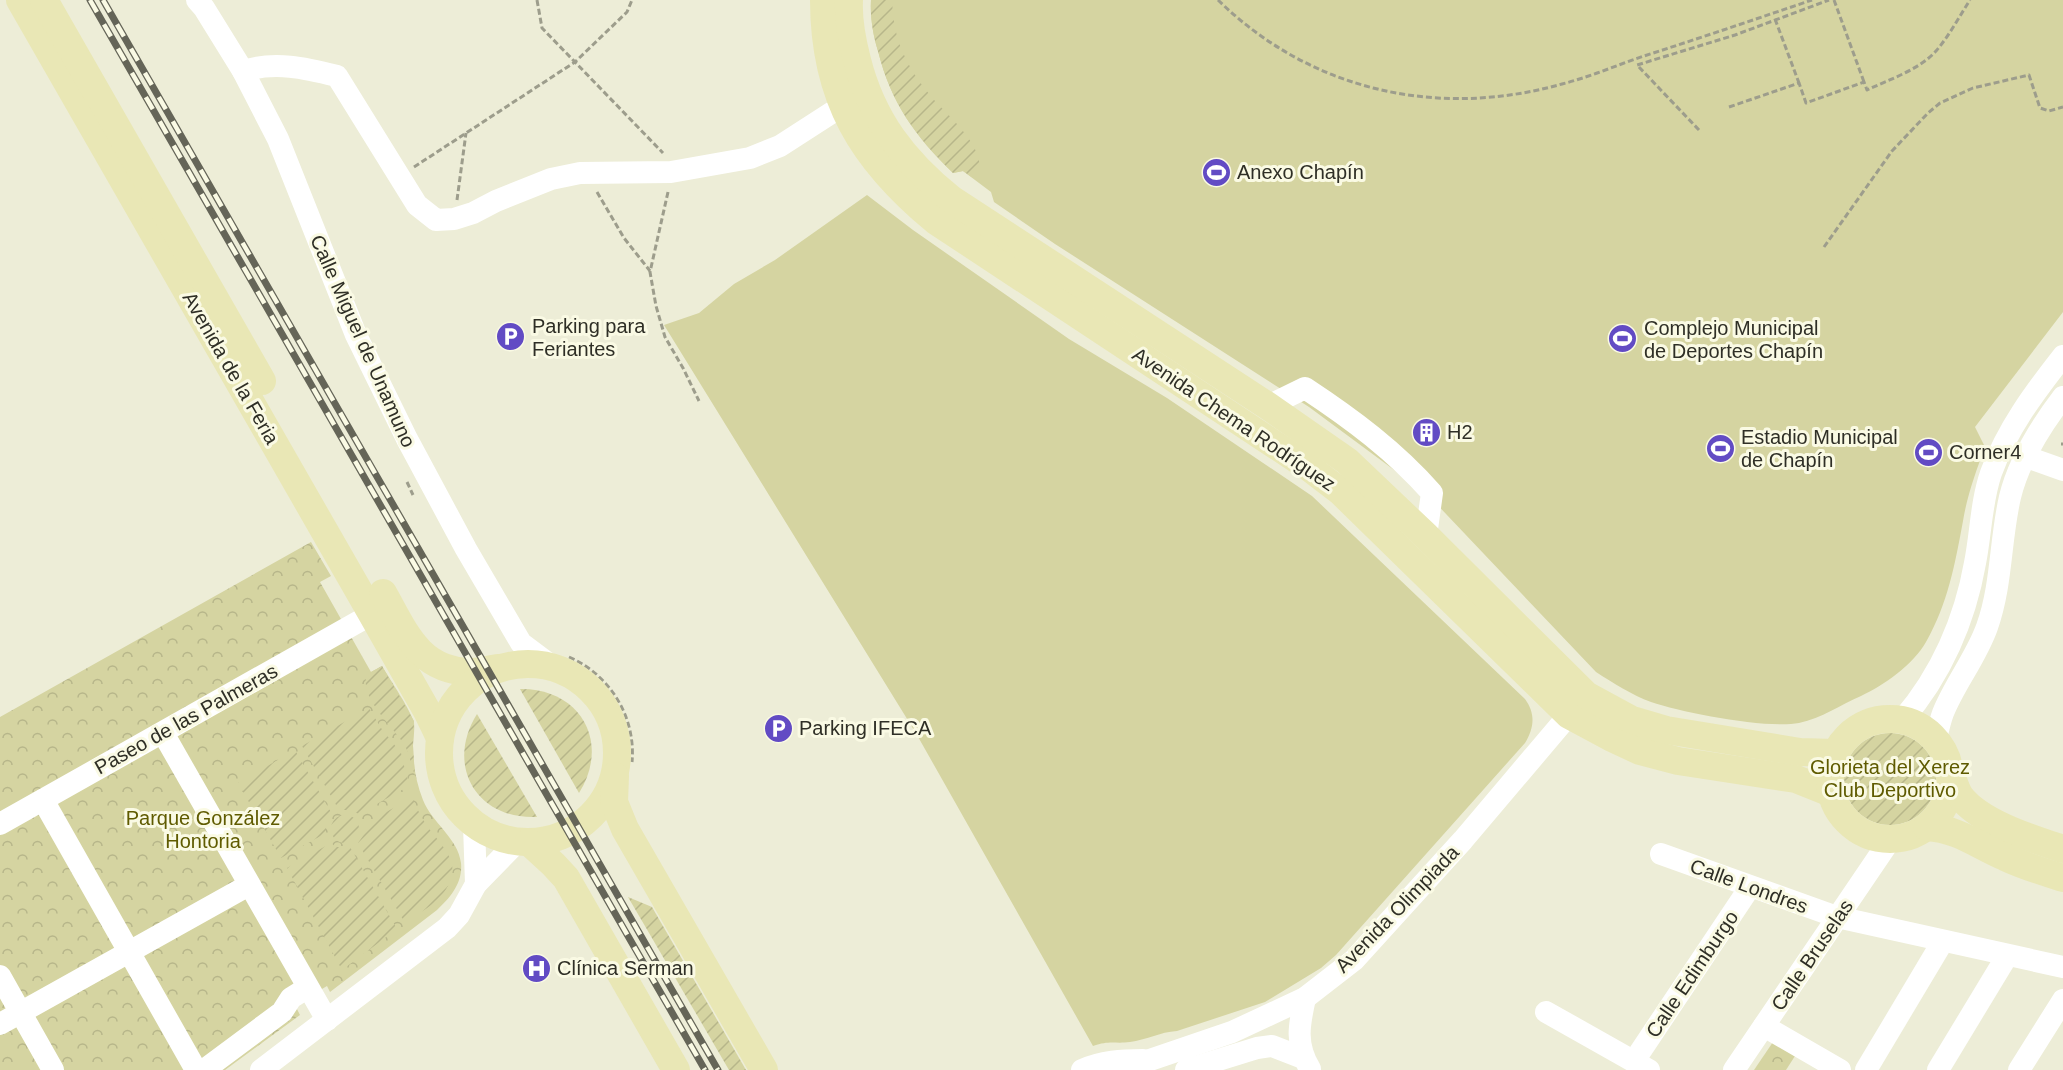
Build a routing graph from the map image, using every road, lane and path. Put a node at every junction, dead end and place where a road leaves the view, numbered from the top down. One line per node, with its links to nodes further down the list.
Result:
1 (20, 0): 39 (main road, Avenida de la Feria)
2 (44, 0): 41 (main road, Avenida de la Feria)
3 (197, 0): 15 (street, Calle Miguel de Unamuno)
4 (537, 0): 14 (path)
5 (632, 0): 14 (path)
6 (824, 0): 18 (main road, Avenida Chema Rodríguez)
7 (849, 0): 32 (main road, Avenida Chema Rodríguez)
8 (1218, 0): 9 (path)
9 (1812, 0)
10 (1829, 0): 13 (path)
11 (1834, 0): 16 (path)
12 (1970, 0): 16 (path)
13 (1775, 19): 17 (path); 21 (path)
14 (575, 62): 22 (path); 23 (path)
15 (243, 71): 25 (street); 40 (street, Calle Miguel de Unamuno)
16 (1864, 82): 17 (path)
17 (1799, 84): 19 (path)
18 (842, 106): 23 (street); 42 (main road, Avenida Chema Rodríguez)
19 (1729, 107)
20 (2063, 107): 27 (path)
21 (1699, 130)
22 (466, 133): 25 (path); 26 (path)
23 (676, 171): 24 (street); 28 (path)
24 (580, 173): 26 (street); 28 (path)
25 (400, 176): 26 (street)
26 (454, 219)
27 (1824, 247)
28 (650, 272): 31 (path)
29 (2063, 356): 33 (street)
30 (2063, 397): 36 (street)
31 (699, 401)
32 (1268, 406): 38 (main road, Avenida Chema Rodríguez); 38 (street)
33 (2010, 430): 36 (street); 43 (street)
34 (2052, 437): 35 (path)
35 (2062, 444): 37 (path)
36 (2024, 456): 37 (street); 46 (street)
37 (2060, 461)
38 (1426, 536): 42 (main road, Avenida Chema Rodríguez)
39 (372, 614): 44 (street, Paseo de las Palmeras); 45 (main road, Avenida de la Feria)
40 (553, 667): 41 (main road); 48 (main road)
41 (499, 668): 45 (main road)
42 (1577, 705): 47 (main road, Avenida Chema Rodríguez); 50 (main road, Avenida Chema Rodríguez); 70 (street, Avenida Olimpiada)
43 (1903, 719): 46 (main road); 47 (main road)
44 (163, 733): 51 (street, Paseo de las Palmeras); 61 (street)
45 (440, 738): 53 (main road)
46 (1936, 739): 49 (main road)
47 (1835, 753): 50 (main road)
48 (615, 769): 56 (main road); 88 (main road)
49 (1951, 775): 54 (main road); 57 (main road)
50 (1831, 793): 55 (main road)
51 (43, 800): 52 (street, Paseo de las Palmeras); 65 (street)
52 (0, 824)
53 (474, 825): 56 (main road); 60 (street)
54 (1927, 827): 55 (main road); 59 (main road)
55 (1890, 840): 63 (street, Calle Bruselas)
56 (523, 842): 60 (street); 87 (main road)
57 (2063, 849)
58 (1661, 854): 62 (street, Calle Londres)
59 (2063, 878)
60 (476, 884): 74 (street)
61 (249, 885): 65 (street); 69 (street)
62 (1750, 887): 63 (street, Calle Londres); 80 (street, Calle Edimburgo)
63 (1838, 917): 64 (street, Calle Londres); 76 (street, Calle Bruselas)
64 (1943, 941): 66 (street, Calle Londres); 94 (street)
65 (129, 952): 72 (street); 84 (street)
66 (2007, 956): 67 (street, Calle Londres); 95 (street)
67 (2063, 968)
68 (0, 976): 72 (street)
69 (308, 988): 74 (street); 85 (street)
70 (1305, 998): 77 (street, Avenida Olimpiada); 79 (street)
71 (2063, 1000): 81 (street)
72 (20, 1012): 75 (street); 83 (street)
73 (1546, 1012): 80 (street)
74 (327, 1020): 86 (street)
75 (0, 1024)
76 (1764, 1026): 82 (street); 93 (street, Calle Bruselas)
77 (1232, 1032): 78 (street, Avenida Olimpiada); 91 (street)
78 (1150, 1059): 89 (street); 90 (street, Avenida Olimpiada)
79 (1307, 1064): 92 (street)
80 (1642, 1066)
81 (2027, 1067)
82 (1833, 1068)
83 (53, 1070)
84 (195, 1070)
85 (204, 1070)
86 (261, 1070)
87 (676, 1070)
88 (764, 1070)
89 (1082, 1070)
90 (1126, 1070)
91 (1172, 1070)
92 (1186, 1070)
93 (1734, 1070)
94 (1866, 1070)
95 (1938, 1070)

